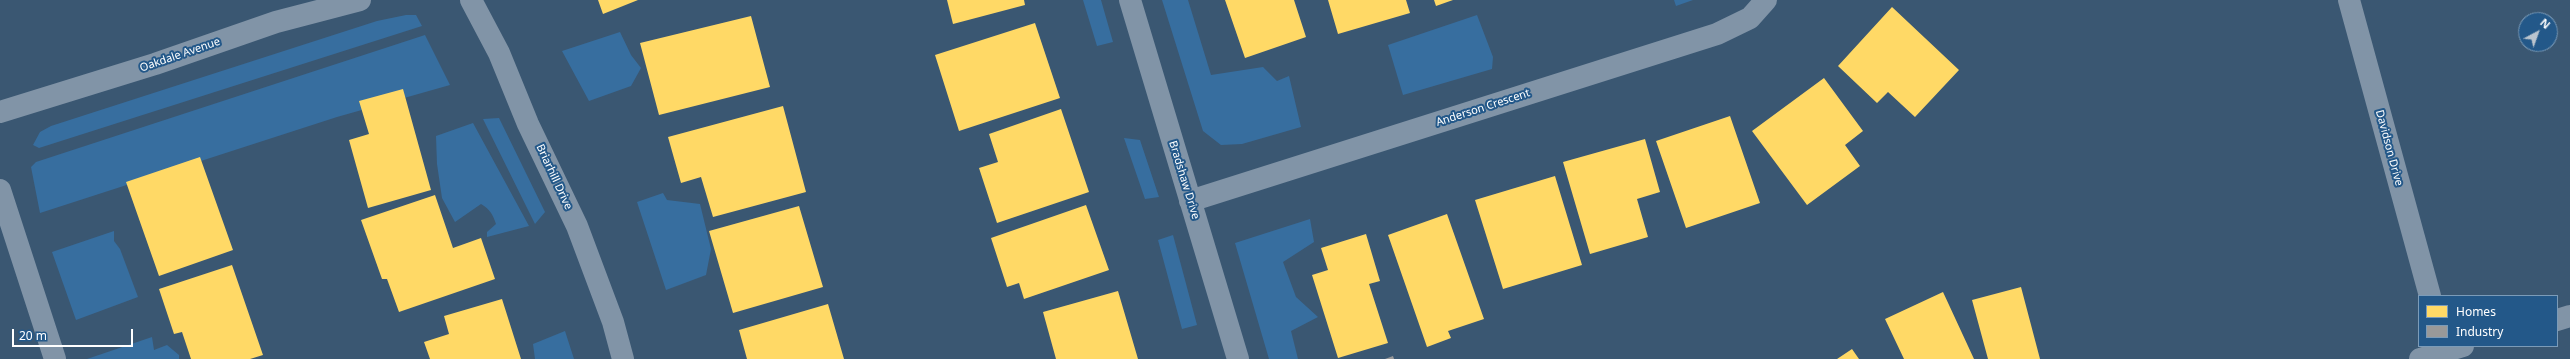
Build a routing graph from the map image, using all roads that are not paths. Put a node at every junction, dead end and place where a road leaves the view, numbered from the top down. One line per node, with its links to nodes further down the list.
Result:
1 (360, 0): 6 (street, Oakdale Avenue)
2 (471, 0): 14 (street, Briarhill Drive)
3 (1130, 0): 8 (street, Bradshaw Drive)
4 (1766, 0): 8 (street, Anderson Crescent)
5 (2349, 0): 9 (street, Davidson Drive)
6 (0, 112)
7 (0, 190): 13 (street)
8 (1190, 201): 15 (street, Bradshaw Drive)
9 (2430, 295)
10 (2570, 316): 11 (street)
11 (2558, 320)
12 (2450, 348): 16 (street)
13 (55, 359)
14 (623, 359)
15 (1238, 359)
16 (2420, 359)

